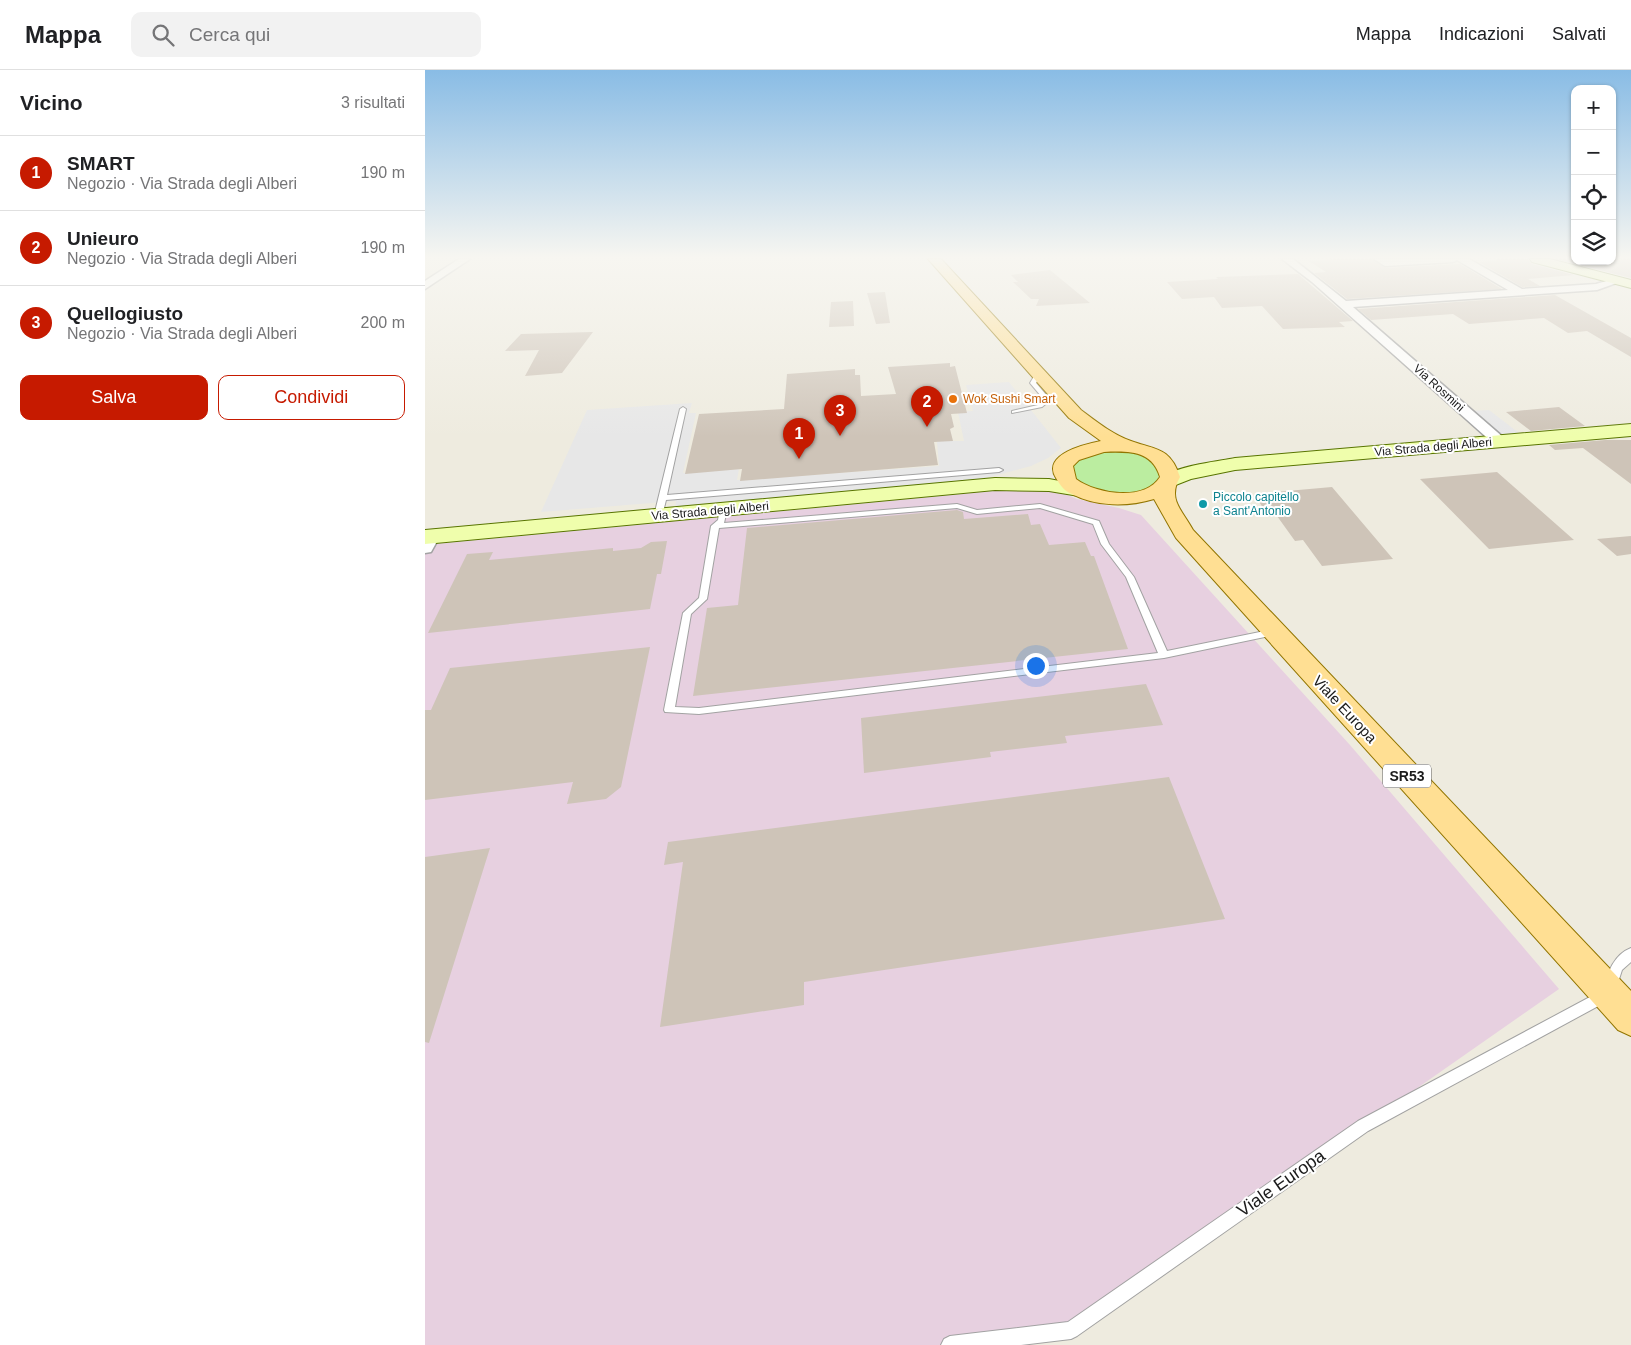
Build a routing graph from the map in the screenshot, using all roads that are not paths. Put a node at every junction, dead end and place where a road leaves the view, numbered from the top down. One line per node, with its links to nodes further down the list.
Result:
1 (988, 318): 3 (main road)
2 (1360, 318): 8 (street, Via Rosmini)
3 (1038, 374): 4 (main road); 4 (lane)
4 (1059, 396): 6 (main road)
5 (683, 409): 18 (lane)
6 (1075, 414): 9 (main road); 10 (main road)
7 (1631, 430): 8 (main road, Via Strada degli Alberi)
8 (1499, 441): 12 (main road, Via Strada degli Alberi)
9 (1133, 448): 10 (main road); 11 (main road)
10 (1071, 457): 13 (main road, Via Strada degli Alberi); 16 (main road)
11 (1159, 457): 12 (main road, Via Strada degli Alberi); 14 (main road, Viale Europa)
12 (1235, 464): 14 (main road, Via Strada degli Alberi)
13 (997, 477): 15 (main road, Via Strada degli Alberi); 16 (main road, Via Strada degli Alberi)
14 (1166, 484): 17 (main road, Viale Europa); 20 (main road, Viale Europa / SR53)
15 (848, 490): 18 (lane); 19 (main road, Via Strada degli Alberi)
16 (1079, 490): 17 (main road, Viale Europa)
17 (1117, 499): 20 (main road, Viale Europa / SR53)
18 (660, 507): 19 (main road, Via Strada degli Alberi); 21 (main road, Via Strada degli Alberi)
19 (719, 518): 23 (lane); 23 (lane)
20 (1184, 533): 22 (main road, Viale Europa / SR53)
21 (427, 540)
22 (1274, 632): 23 (lane); 25 (main road, Viale Europa / SR53)
23 (1164, 655)
24 (1631, 954): 25 (lane)
25 (1608, 994): 26 (main road, Viale Europa / SR53); 27 (lane, Viale Europa)
26 (1631, 1018)
27 (950, 1345)

